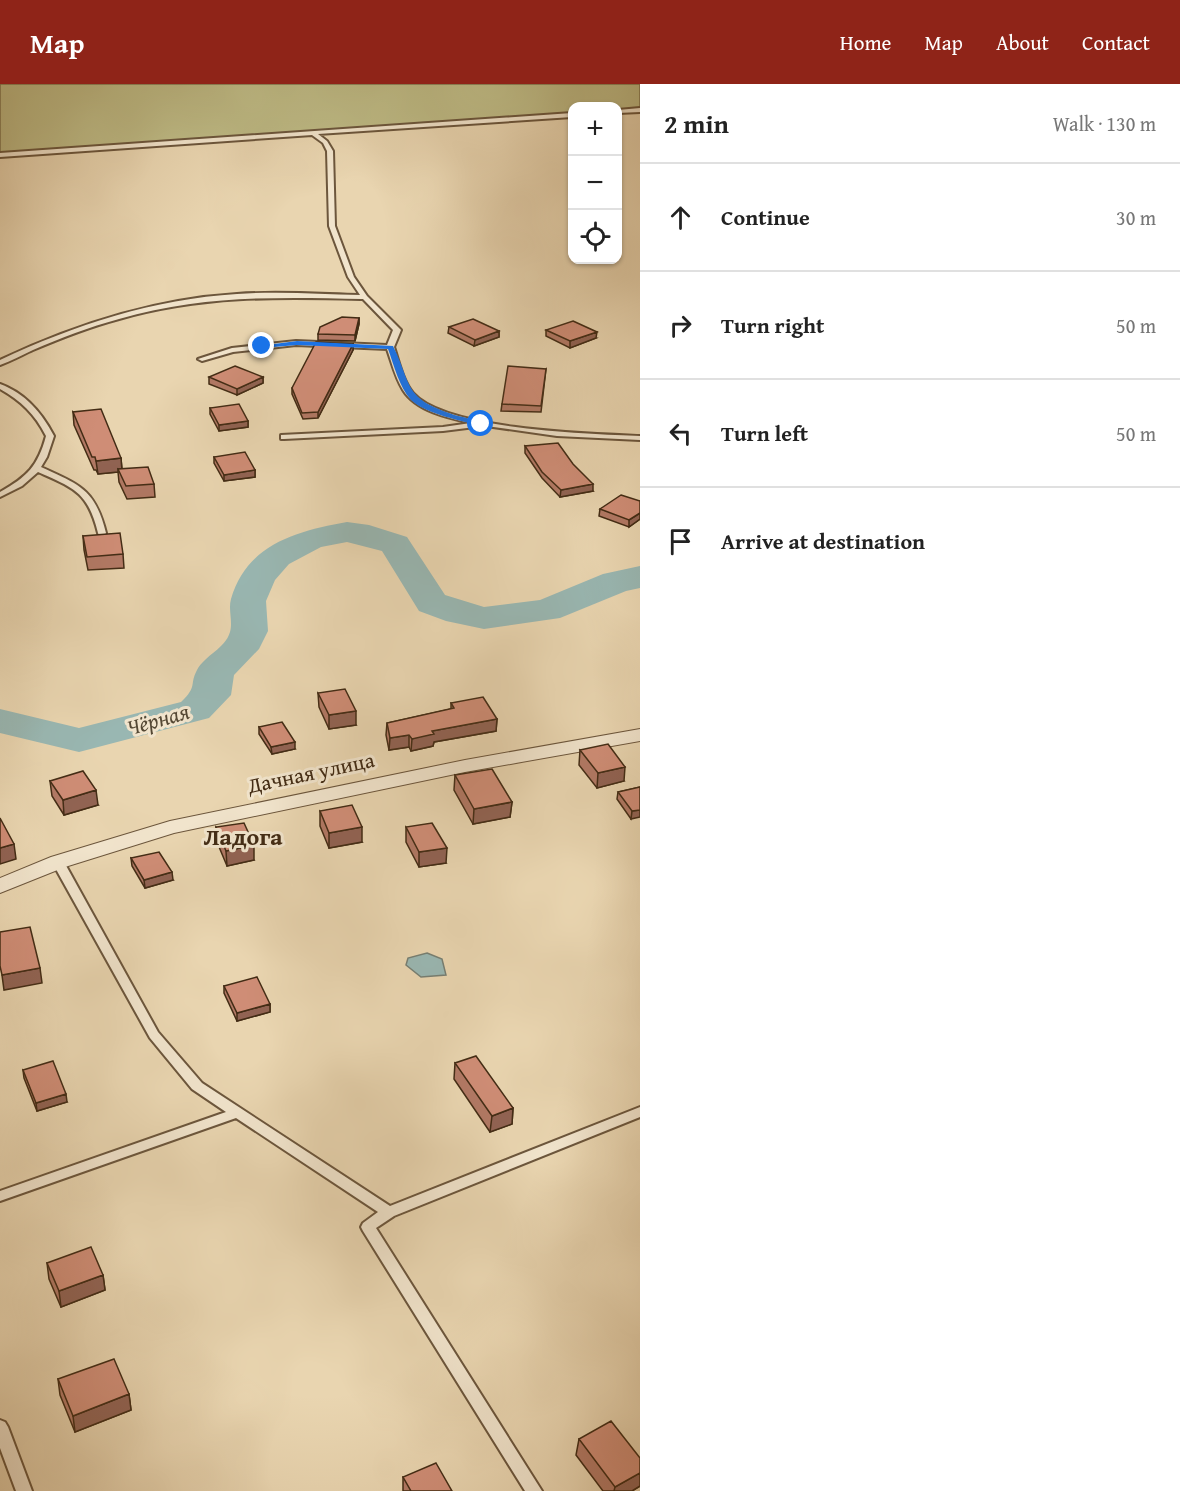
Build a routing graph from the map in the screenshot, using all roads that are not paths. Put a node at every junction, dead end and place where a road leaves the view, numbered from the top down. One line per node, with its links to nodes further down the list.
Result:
1 (640, 110): 2 (lane)
2 (622, 112)
3 (568, 115): 4 (lane)
4 (314, 134): 5 (lane); 6 (lane)
5 (0, 155)
6 (364, 297): 7 (lane); 9 (lane)
7 (390, 347): 8 (lane); 11 (lane)
8 (202, 359)
9 (0, 363)
10 (0, 386): 14 (lane)
11 (481, 424): 12 (lane); 13 (lane)
12 (284, 437)
13 (640, 438)
14 (38, 469): 15 (lane); 16 (lane)
15 (0, 495)
16 (102, 533)
17 (640, 735): 18 (street, Дачная улица)
18 (58, 862): 19 (street, Дачная улица); 21 (lane)
19 (0, 886)
20 (640, 1112): 23 (lane)
21 (237, 1113): 22 (lane); 23 (lane)
22 (0, 1196)
23 (389, 1212): 26 (lane)
24 (0, 1427): 25 (lane)
25 (24, 1491)
26 (534, 1491)

